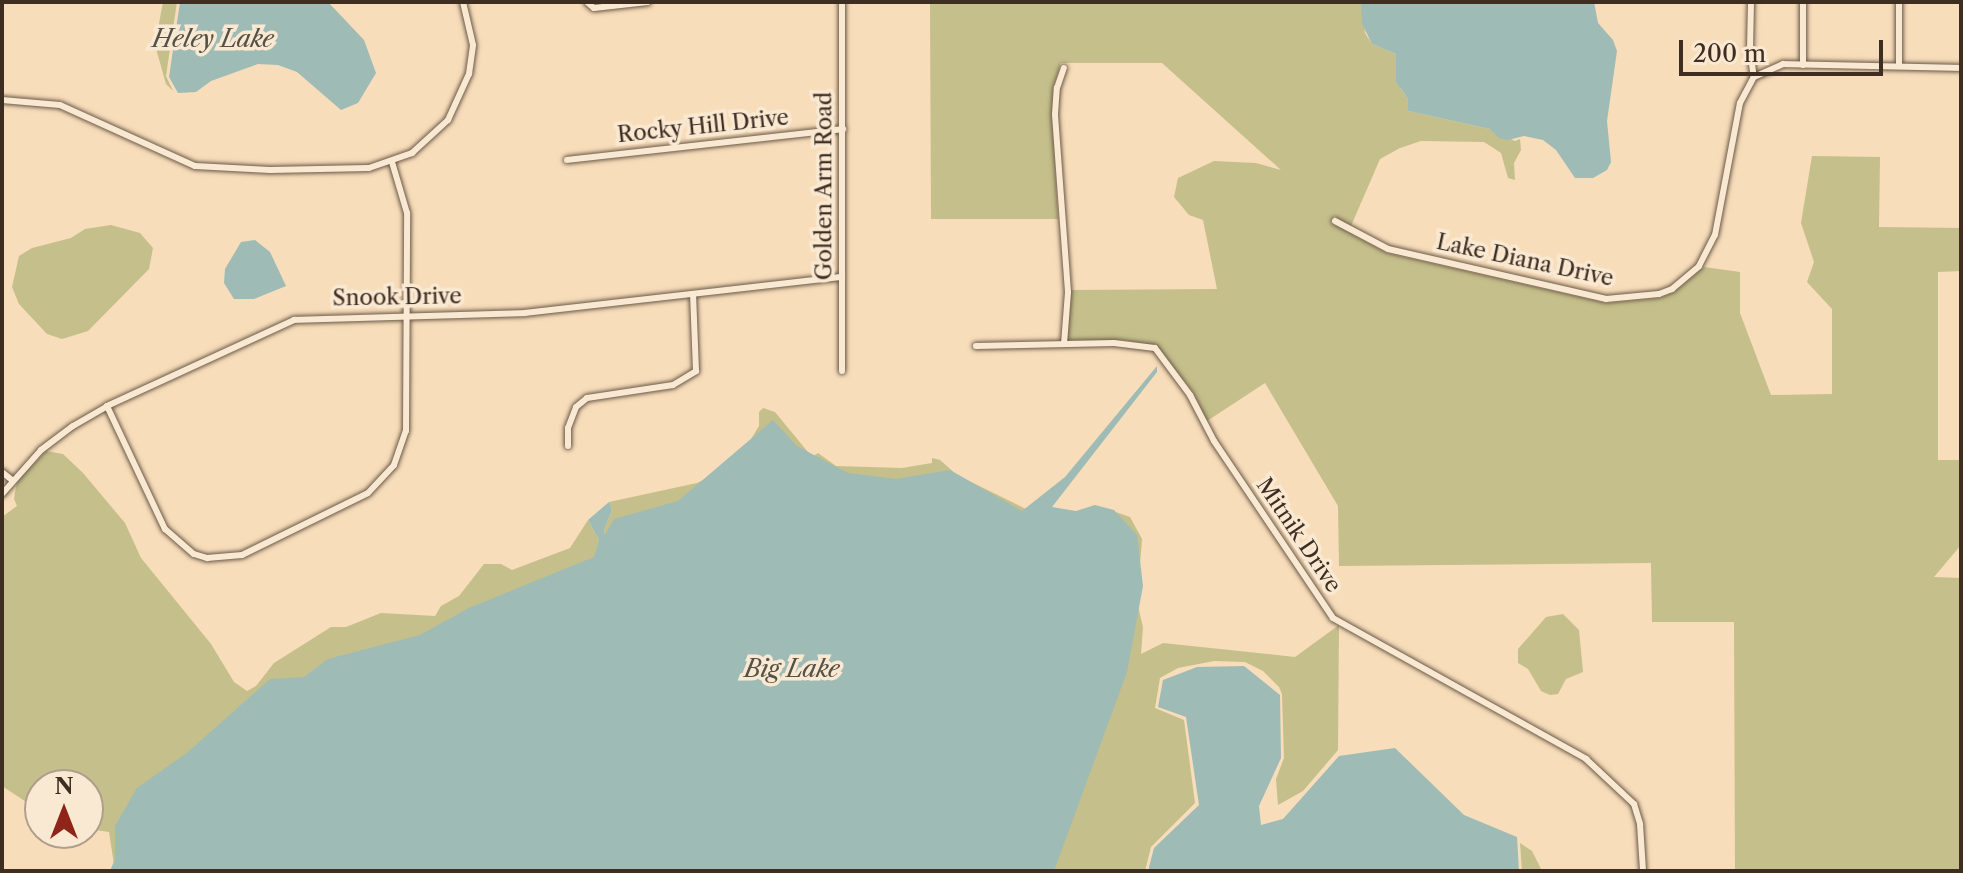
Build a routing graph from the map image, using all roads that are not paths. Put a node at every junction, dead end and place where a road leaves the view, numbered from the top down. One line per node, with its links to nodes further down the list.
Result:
1 (463, 2): 16 (street)
2 (587, 2): 3 (street)
3 (648, 2)
4 (842, 2): 14 (street, Golden Arm Road)
5 (1751, 2): 12 (street)
6 (1803, 2): 8 (street)
7 (1899, 2): 9 (street)
8 (1803, 65): 9 (street); 12 (street)
9 (1899, 66): 11 (street)
10 (1064, 68): 21 (street)
11 (1961, 68)
12 (1754, 77): 17 (street, Lake Diana Drive)
13 (2, 100): 16 (street)
14 (843, 129): 15 (street, Rocky Hill Drive); 18 (street, Golden Arm Road)
15 (567, 160)
16 (392, 162): 20 (street)
17 (1335, 221)
18 (842, 277): 19 (street, Snook Drive); 23 (street, Golden Arm Road)
19 (693, 294): 20 (street, Snook Drive); 25 (street)
20 (407, 315): 24 (street, Snook Drive); 24 (street)
21 (1064, 344): 22 (street, Mitnik Drive); 29 (street, Mitnik Drive)
22 (976, 346)
23 (842, 371)
24 (107, 406): 27 (street, Snook Drive)
25 (568, 446)
26 (2, 472): 27 (street)
27 (12, 480): 28 (street, Snook Drive)
28 (2, 494)
29 (1643, 871)

